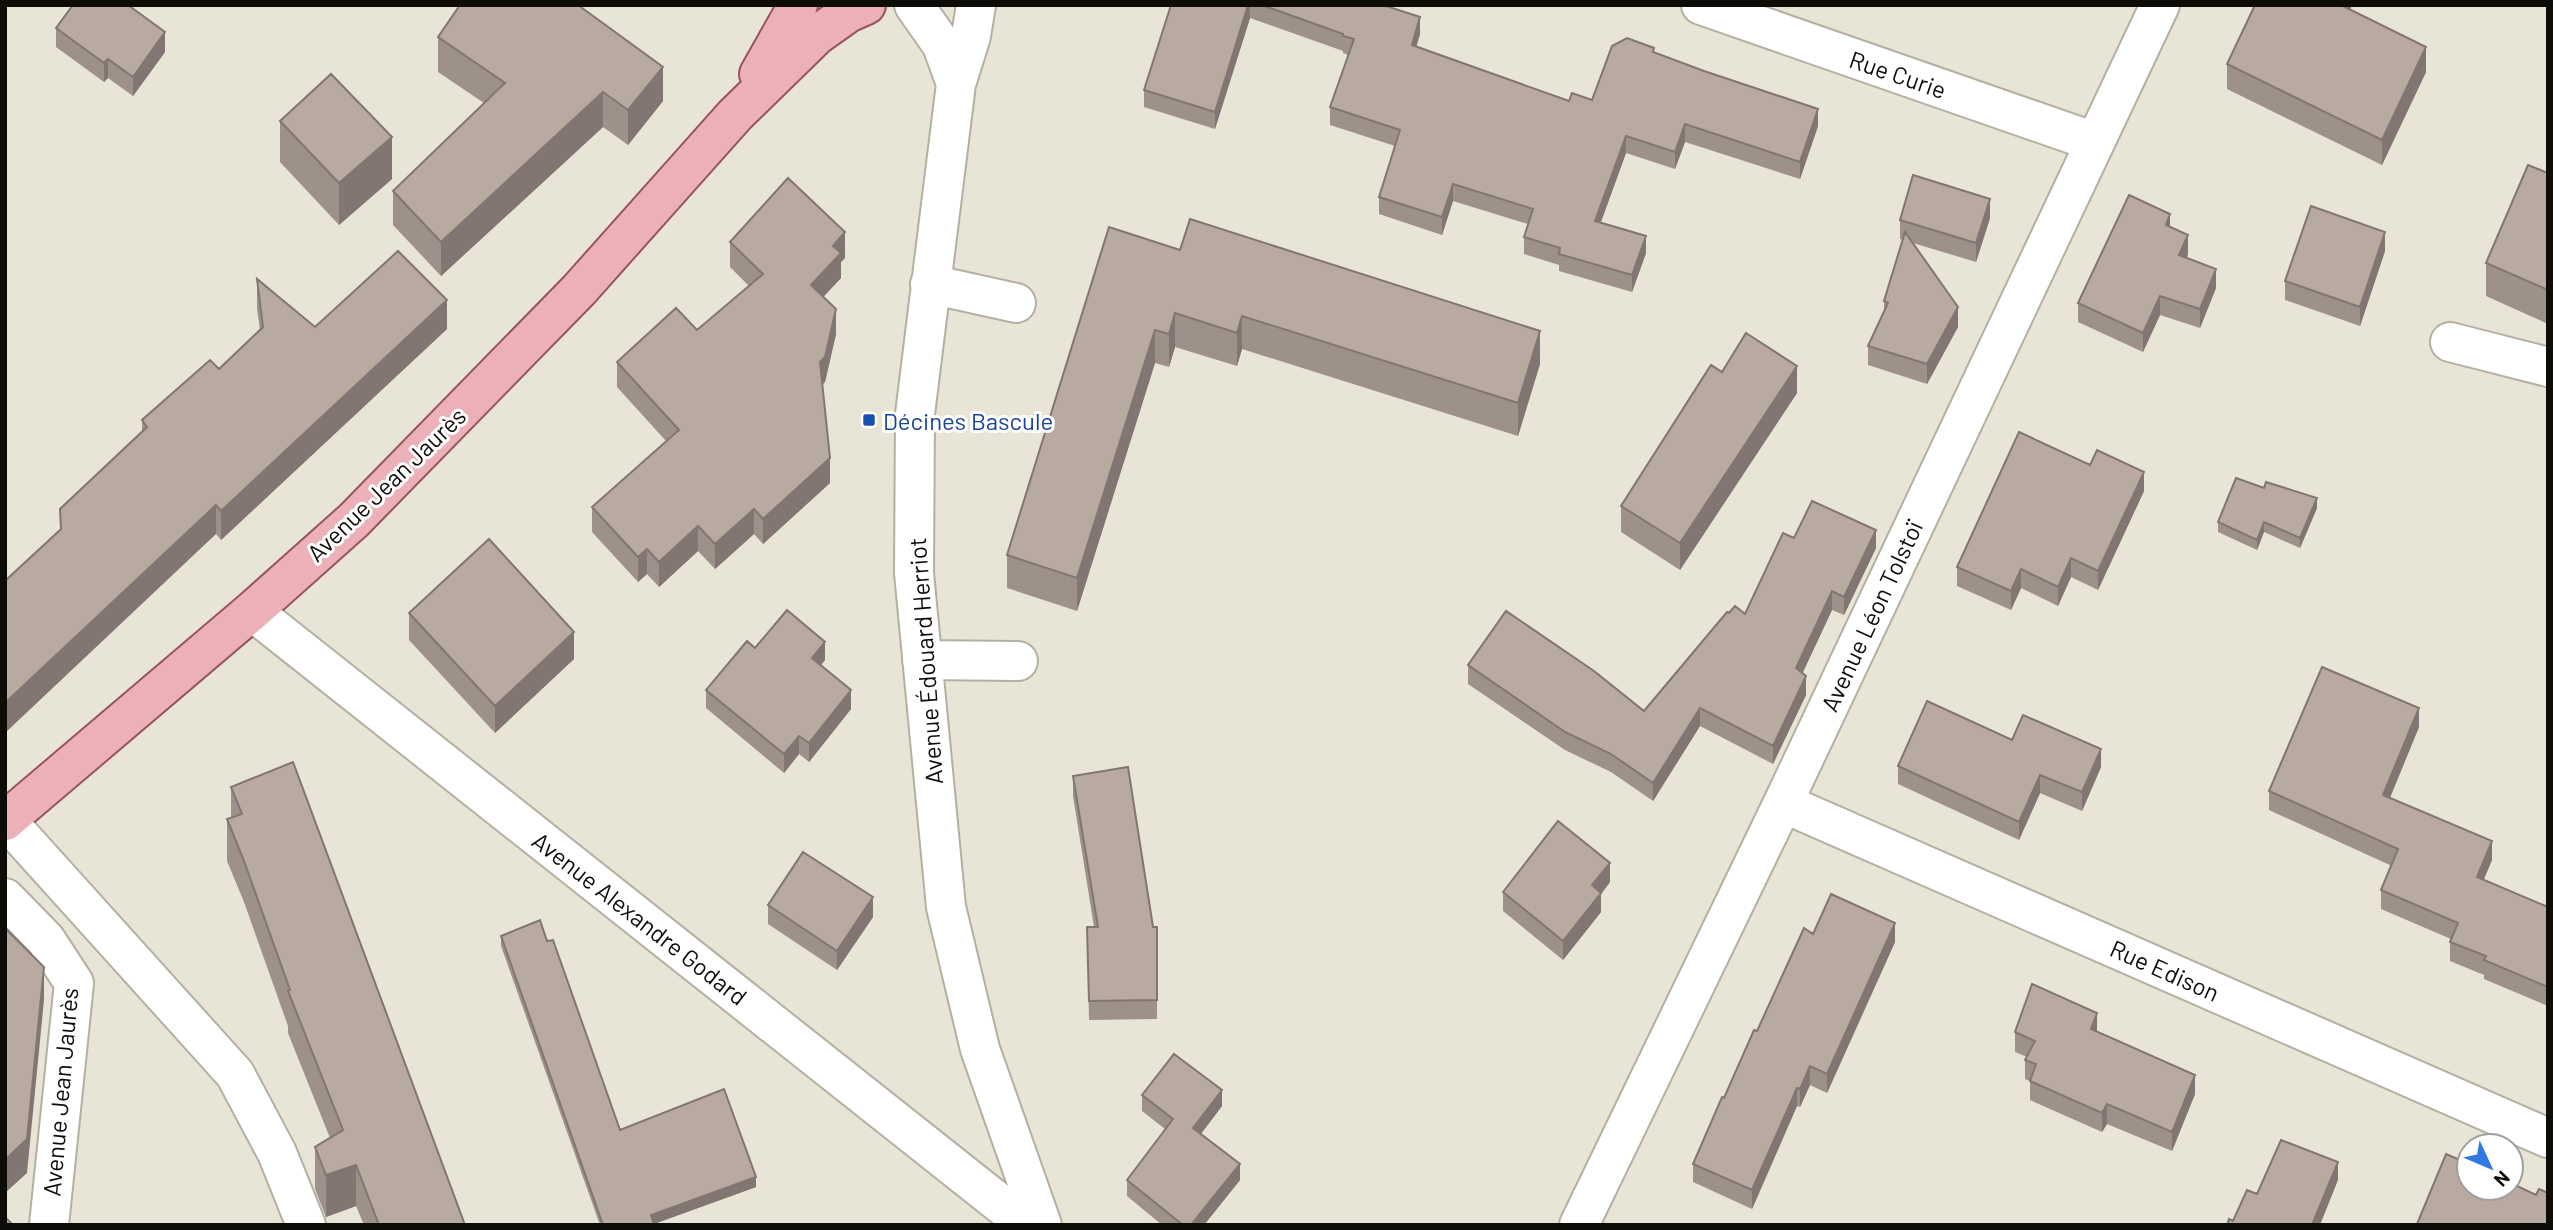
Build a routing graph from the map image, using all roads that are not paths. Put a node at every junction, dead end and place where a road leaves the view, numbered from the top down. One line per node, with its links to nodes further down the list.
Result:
1 (798, 5): 8 (main road, Avenue Jean Jaurès)
2 (866, 5): 8 (main road, Avenue Jean Jaurès)
3 (914, 5): 7 (street)
4 (976, 5): 7 (street, Avenue Édouard Herriot)
5 (1701, 5): 9 (street, Rue Curie)
6 (2160, 5): 9 (street, Avenue Léon Tolstoï)
7 (957, 84): 10 (street, Avenue Édouard Herriot)
8 (735, 115): 14 (main road, Avenue Jean Jaurès)
9 (2095, 142): 17 (street, Avenue Léon Tolstoï)
10 (930, 284): 11 (street); 15 (street, Avenue Édouard Herriot)
11 (1016, 303)
12 (2450, 342): 13 (street)
13 (2548, 367)
14 (252, 611): 18 (main road, Avenue Jean Jaurès); 23 (street, Avenue Alexandre Godard)
15 (922, 660): 16 (street); 24 (street, Avenue Édouard Herriot)
16 (1018, 661)
17 (1783, 803): 20 (street, Rue Edison); 25 (street, Avenue Léon Tolstoï)
18 (6, 821): 22 (street, Avenue Jean Jaurès)
19 (5, 898): 21 (street, Avenue Jean Jaurès)
20 (2548, 1138)
21 (49, 1225)
22 (306, 1225)
23 (1027, 1225)
24 (1042, 1225)
25 (1579, 1225)

